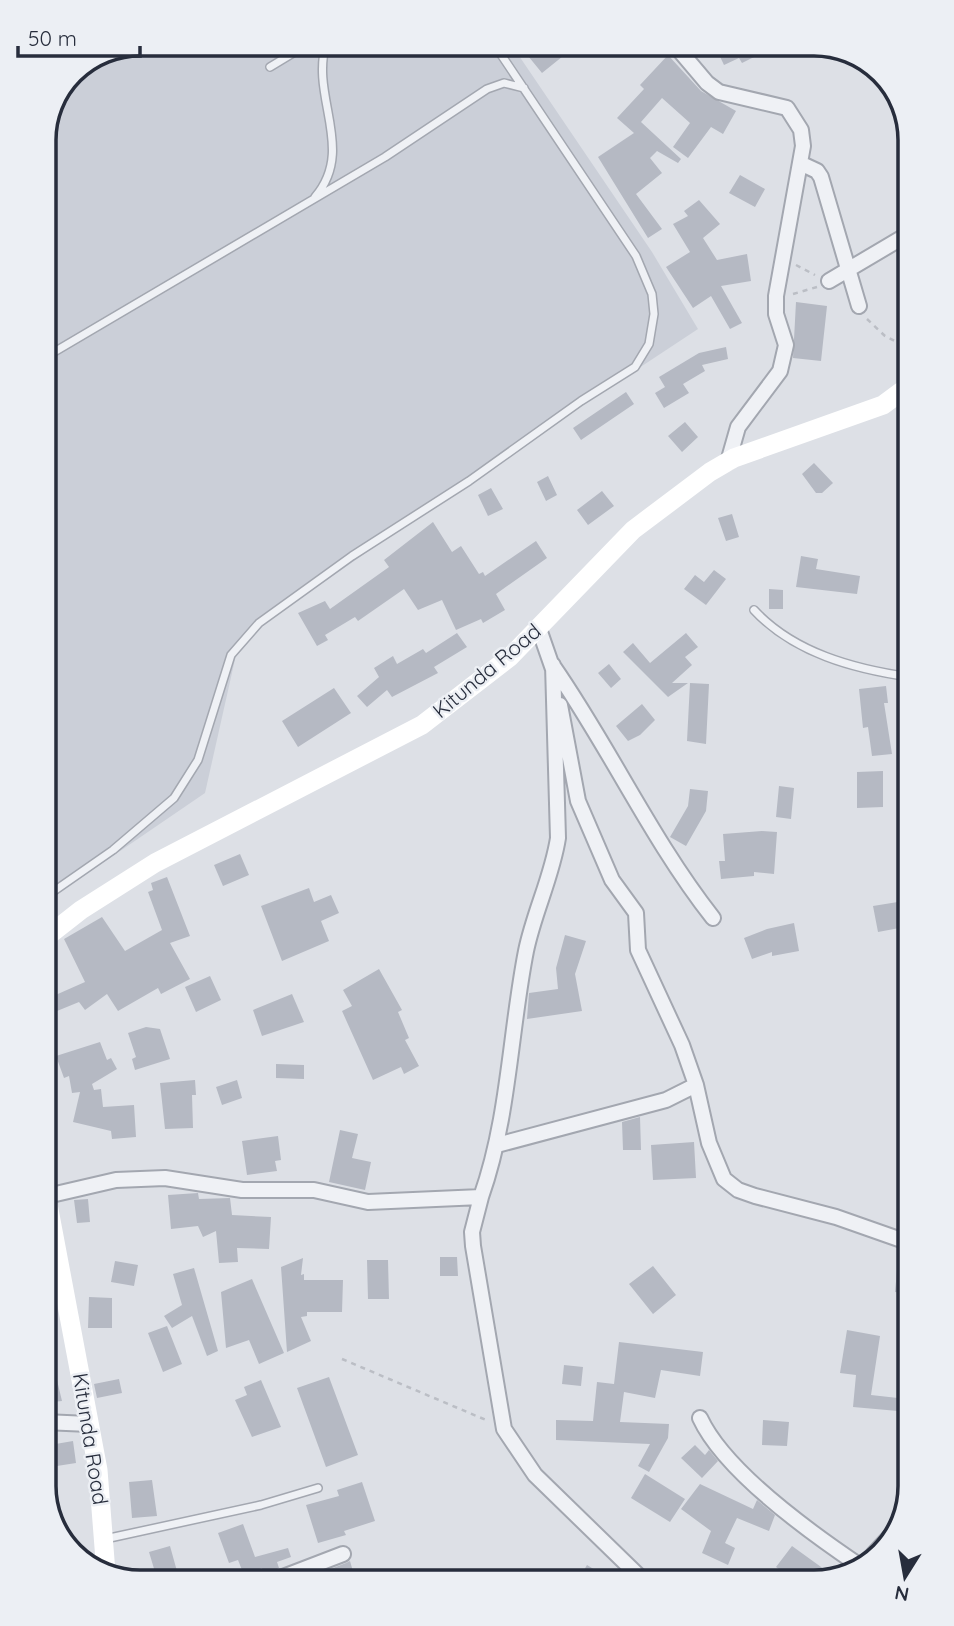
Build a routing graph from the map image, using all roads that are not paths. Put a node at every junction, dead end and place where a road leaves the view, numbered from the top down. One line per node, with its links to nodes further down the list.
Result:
1 (289, 56): 5 (lane)
2 (324, 56): 8 (lane)
3 (503, 56): 6 (lane)
4 (684, 56): 7 (street)
5 (270, 67)
6 (525, 88): 8 (lane); 20 (lane)
7 (802, 164): 10 (street); 15 (street)
8 (311, 202): 13 (lane)
9 (898, 240): 10 (street)
10 (847, 270): 11 (street); 12 (street)
11 (829, 281)
12 (859, 306)
13 (56, 351)
14 (898, 394): 15 (street, Kitunda Road)
15 (727, 462): 17 (street, Kitunda Road)
16 (754, 610): 19 (lane)
17 (539, 629): 18 (street); 22 (street, Kitunda Road)
18 (553, 665): 21 (street); 23 (street); 24 (street)
19 (898, 675)
20 (56, 890)
21 (713, 918)
22 (56, 929)
23 (696, 1085): 24 (street); 27 (street)
24 (497, 1145): 26 (street)
25 (56, 1188): 26 (street)
26 (481, 1197): 38 (street)
27 (898, 1239)
28 (56, 1248): 31 (street, Kitunda Road)
29 (700, 1418): 36 (street)
30 (56, 1423): 31 (street)
31 (89, 1424): 33 (street, Kitunda Road)
32 (318, 1488): 33 (lane)
33 (104, 1539): 35 (street, Kitunda Road)
34 (344, 1554): 37 (street)
35 (105, 1562)
36 (850, 1562)
37 (302, 1570)
38 (633, 1570)

